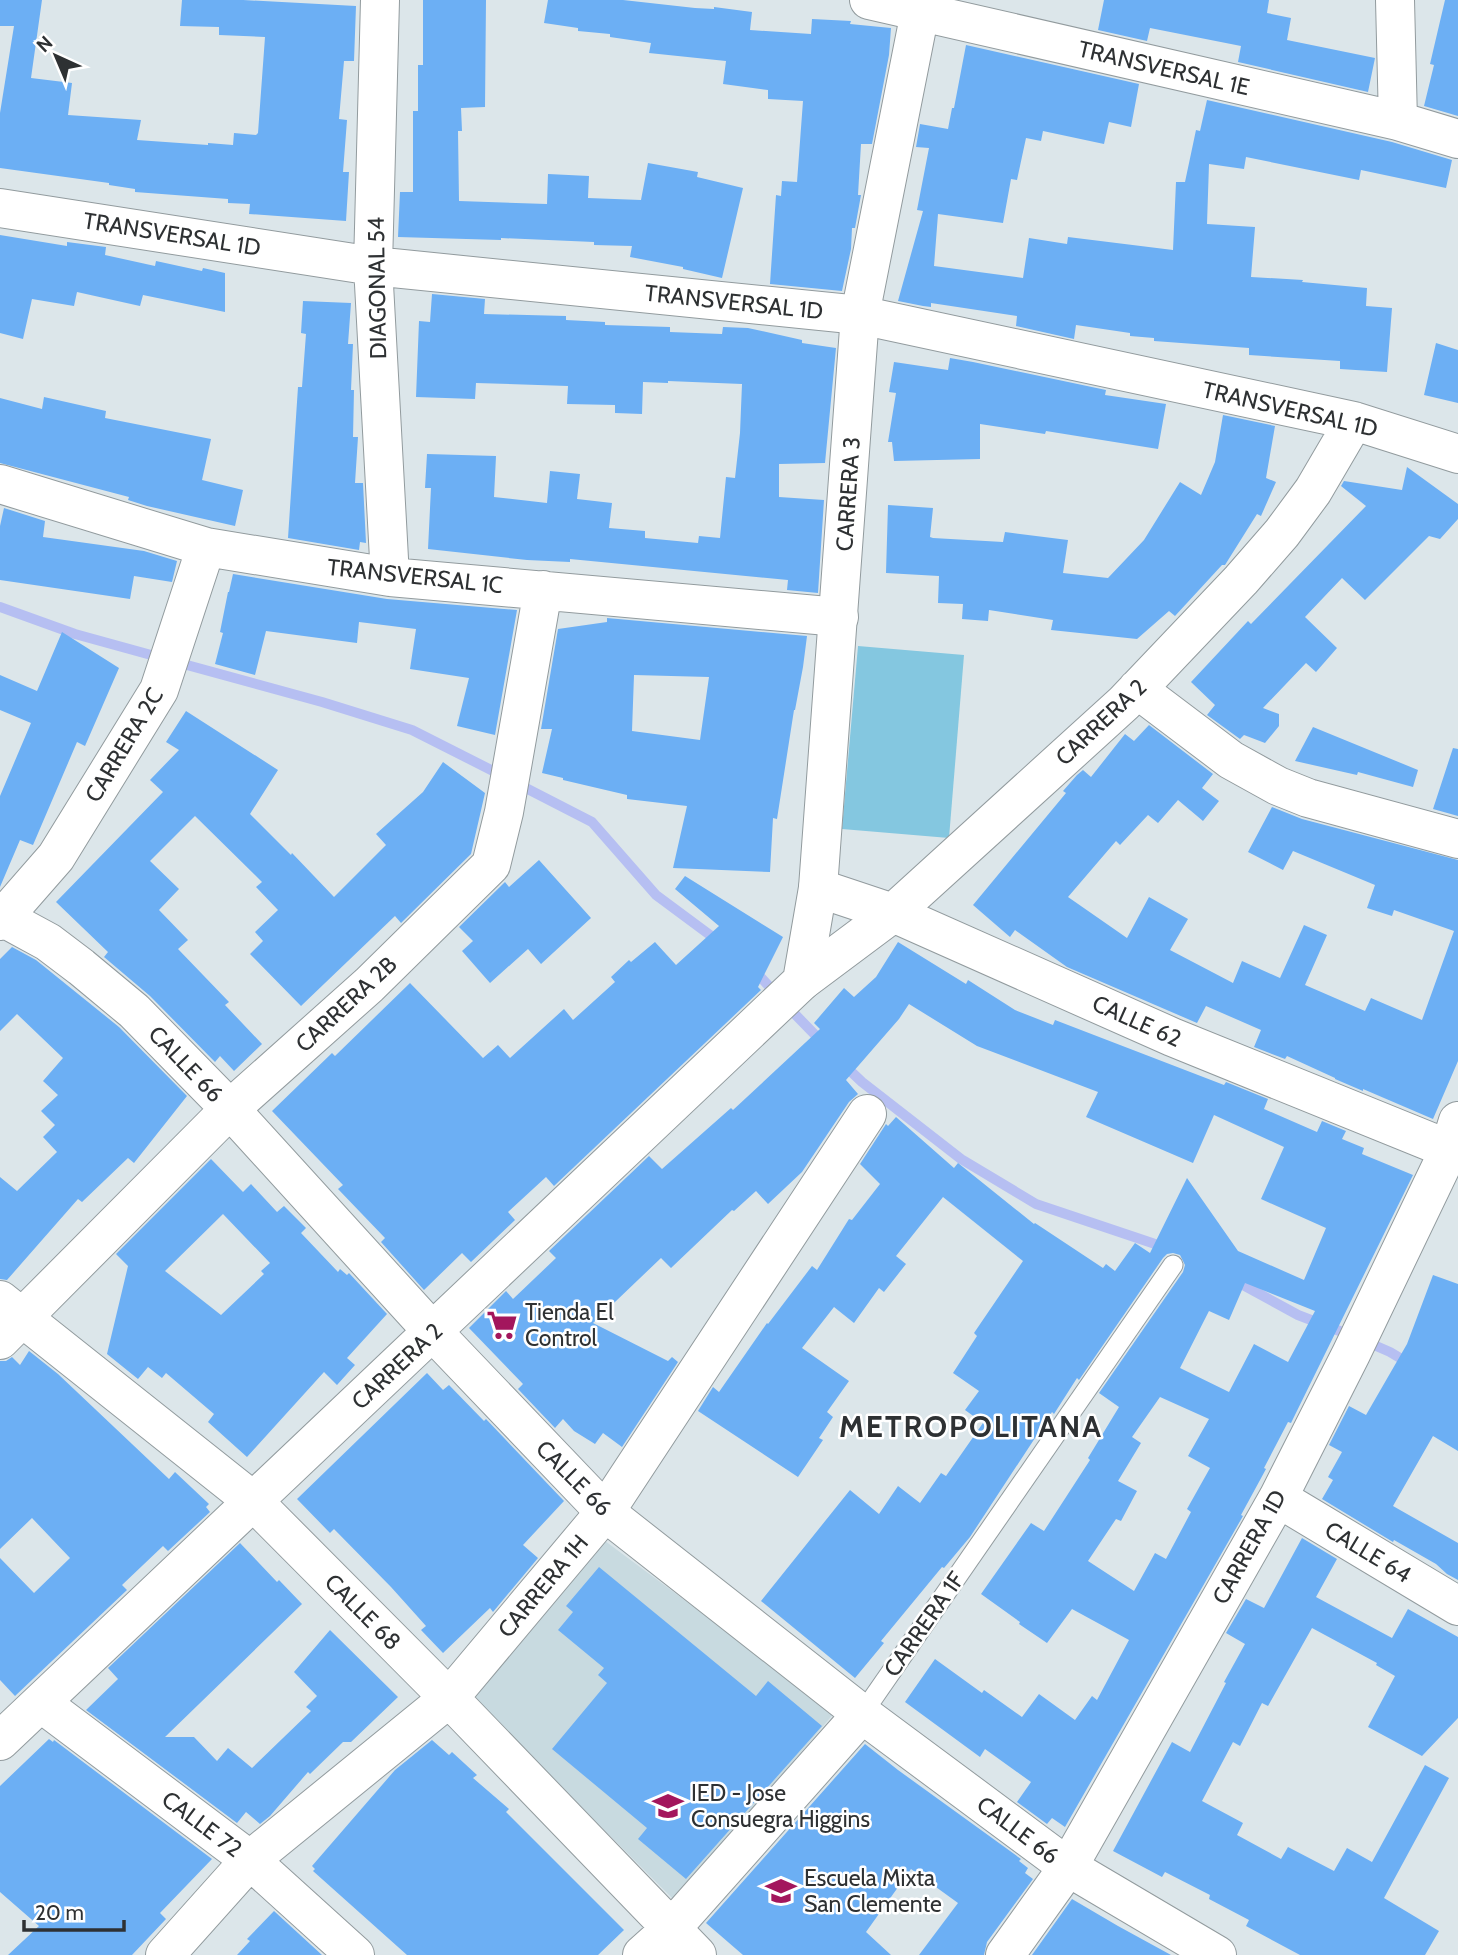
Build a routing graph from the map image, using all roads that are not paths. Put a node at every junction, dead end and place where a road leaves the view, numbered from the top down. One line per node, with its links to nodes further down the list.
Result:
1 (380, 0): 8 (street, DIAGONAL 54)
2 (869, 0): 4 (street, TRANSVERSAL 1E)
3 (1395, 0): 5 (street)
4 (922, 6): 5 (street, TRANSVERSAL 1E); 9 (street, CARRERA 3)
5 (1398, 121): 6 (street, TRANSVERSAL 1E)
6 (1458, 139)
7 (0, 208): 8 (street, TRANSVERSAL 1D)
8 (373, 266): 9 (street, TRANSVERSAL 1D); 14 (street, DIAGONAL 54)
9 (860, 314): 10 (street, TRANSVERSAL 1D); 16 (street, CARRERA 3)
10 (1354, 421): 11 (street, TRANSVERSAL 1D); 17 (street, CARRERA 2)
11 (1458, 454)
12 (0, 484): 13 (street, TRANSVERSAL 1C)
13 (206, 547): 14 (street, TRANSVERSAL 1C); 21 (street, CARRERA 2C)
14 (390, 577): 15 (street, TRANSVERSAL 1C)
15 (543, 590): 16 (street, TRANSVERSAL 1C); 23 (street, CARRERA 2B)
16 (839, 617): 19 (street, CARRERA 3)
17 (1137, 689): 18 (street); 20 (street, CARRERA 2)
18 (1458, 839)
19 (818, 879): 20 (street, CALLE 62); 22 (street, CARRERA 3)
20 (893, 912): 22 (street, CARRERA 2); 25 (street, CALLE 62)
21 (1, 918): 23 (street, CALLE 66)
22 (788, 995): 28 (street, CARRERA 2)
23 (230, 1109): 27 (street, CARRERA 2B); 28 (street, CALLE 66)
24 (867, 1114): 31 (street, CARRERA 1H)
25 (1455, 1142): 29 (street, CARRERA 1D)
26 (1173, 1265): 34 (lane, CARRERA 1F)
27 (8, 1319): 30 (street, CALLE 68)
28 (433, 1332): 30 (street, CARRERA 2); 31 (street, CALLE 66)
29 (1278, 1498): 32 (street, CALLE 64); 37 (street, CARRERA 1D)
30 (253, 1501): 33 (street, CALLE 68); 35 (street, CARRERA 2)
31 (605, 1512): 33 (street, CARRERA 1H); 34 (street, CALLE 66)
32 (1458, 1606)
33 (449, 1698): 36 (street, CARRERA 1H); 38 (street, CALLE 68)
34 (862, 1714): 37 (street, CALLE 66); 38 (street, CARRERA 1F)
35 (14, 1721): 36 (street, CALLE 72)
36 (250, 1860): 39 (street, CARRERA 1H); 40 (street, CALLE 72)
37 (1068, 1867): 42 (street, CARRERA 1D); 43 (street, CALLE 66)
38 (684, 1942): 41 (street, CARRERA 1F)
39 (165, 1955)
40 (355, 1955)
41 (642, 1955)
42 (1006, 1955)
43 (1217, 1955)

